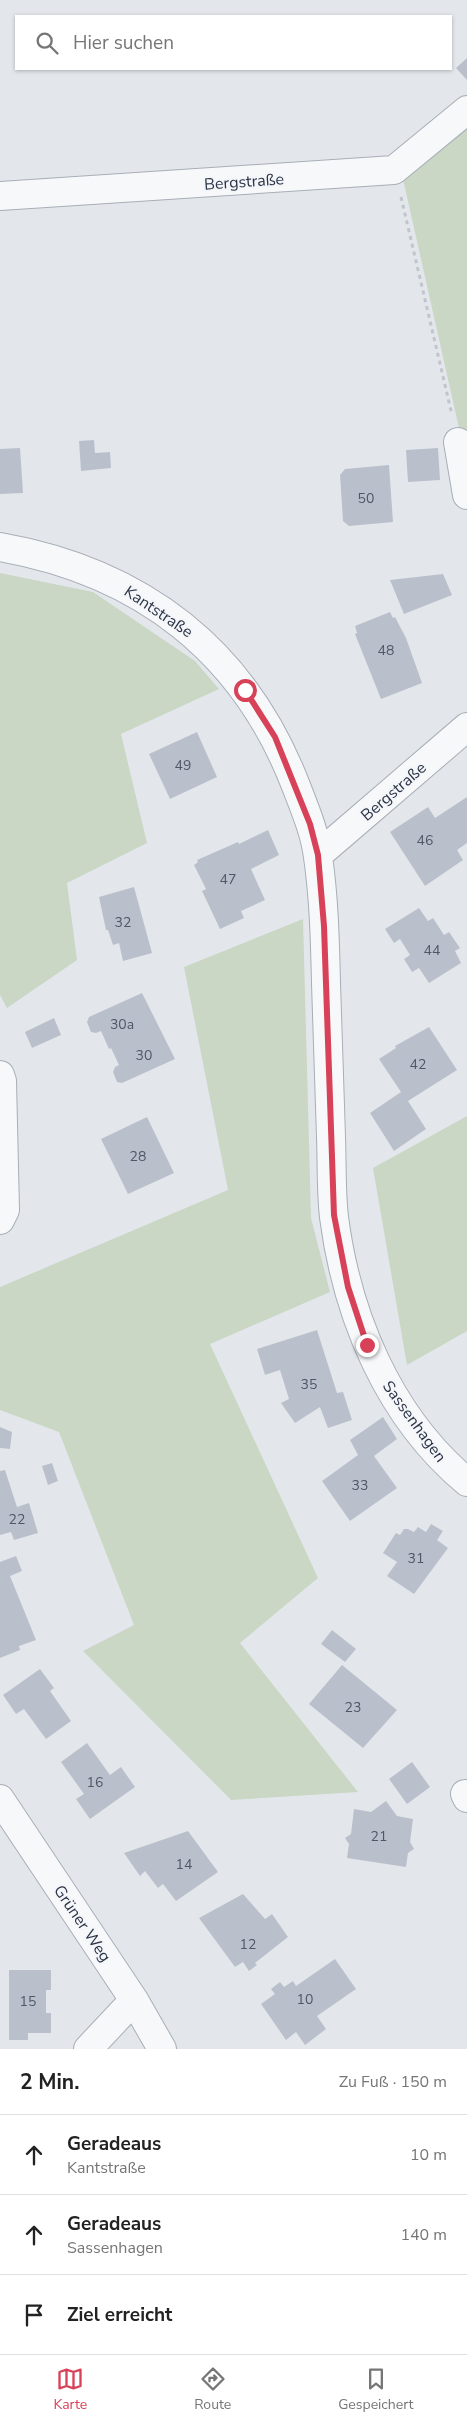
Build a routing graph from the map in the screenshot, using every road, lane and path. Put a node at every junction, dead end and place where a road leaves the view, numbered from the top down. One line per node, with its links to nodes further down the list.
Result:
1 (467, 110): 2 (street)
2 (394, 170): 3 (street, Bergstraße); 4 (path)
3 (0, 196)
4 (458, 442): 5 (street)
5 (467, 495)
6 (0, 547): 8 (street, Kantstraße)
7 (467, 727): 9 (street, Bergstraße)
8 (275, 737): 9 (street, Sassenhagen)
9 (318, 855): 12 (street, Sassenhagen)
10 (0, 1075): 11 (street)
11 (0, 1220)
12 (467, 1482)
13 (0, 1799): 14 (street, Grüner Weg)
14 (134, 2000): 15 (street); 16 (street, Grüner Weg)
15 (88, 2049)
16 (162, 2049)

